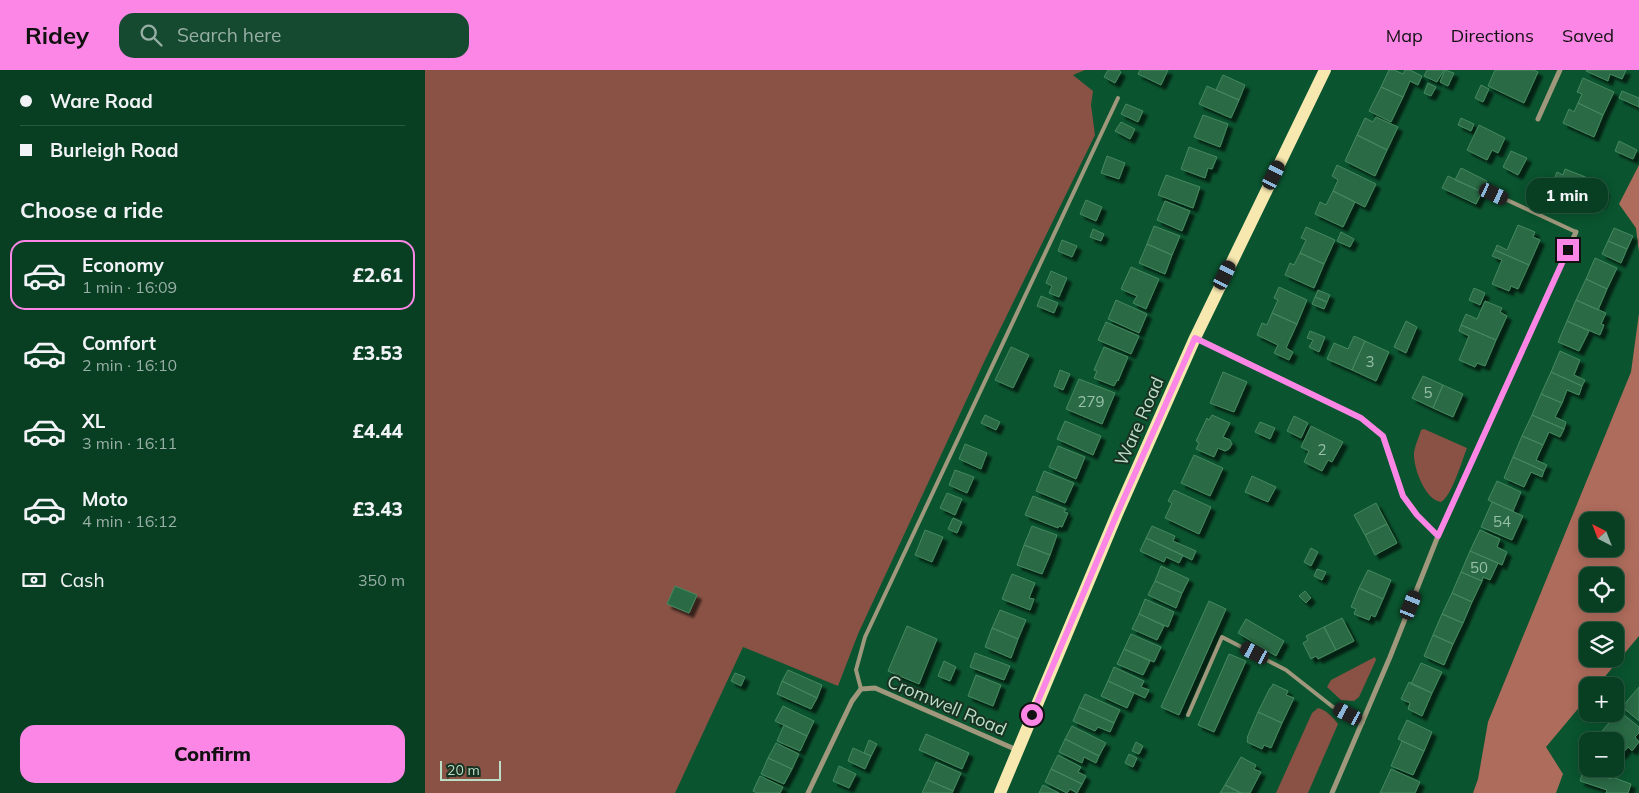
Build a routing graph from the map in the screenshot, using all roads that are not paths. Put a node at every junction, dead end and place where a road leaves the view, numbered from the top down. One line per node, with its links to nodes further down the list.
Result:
1 (1325, 70): 7 (main road, Ware Road)
2 (1560, 70): 4 (street)
3 (1118, 98): 9 (lane)
4 (1538, 118)
5 (1494, 194): 6 (lane)
6 (1576, 232): 8 (street)
7 (1195, 338): 8 (street); 12 (main road, Ware Road)
8 (1438, 536): 11 (street)
9 (861, 689): 12 (street, Cromwell Road); 13 (street, Cromwell Road)
10 (1188, 715): 11 (lane)
11 (1363, 722): 15 (street)
12 (1018, 751): 14 (main road, Ware Road)
13 (808, 793)
14 (1000, 793)
15 (1333, 793)

